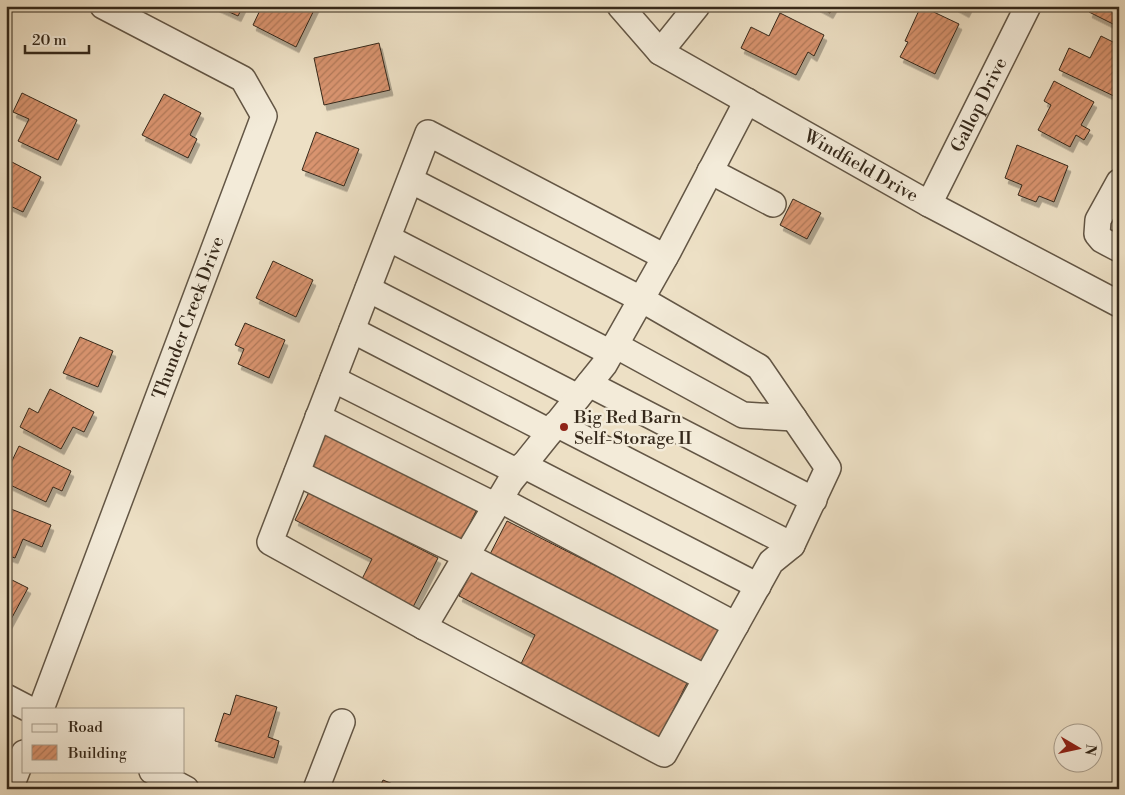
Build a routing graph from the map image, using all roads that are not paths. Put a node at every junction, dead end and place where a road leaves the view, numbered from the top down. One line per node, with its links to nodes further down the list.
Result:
1 (103, 6): 37 (street, Thunder Creek Drive)
2 (620, 6): 5 (street, Windfield Drive)
3 (696, 6): 5 (street)
4 (1028, 6): 11 (street, Gallop Drive)
5 (660, 52): 6 (street, Windfield Drive)
6 (747, 101): 7 (street); 11 (street, Windfield Drive)
7 (710, 171): 10 (street); 14 (street)
8 (410, 180): 12 (street); 14 (street); 16 (street)
9 (1119, 182): 13 (street)
10 (774, 204)
11 (929, 204): 17 (street, Windfield Drive)
12 (388, 238): 15 (street); 19 (street)
13 (1119, 250)
14 (665, 257): 16 (street)
15 (368, 289): 18 (street); 21 (street)
16 (641, 299): 19 (street); 23 (street)
17 (1119, 304)
18 (352, 330): 20 (street); 24 (street)
19 (613, 349): 21 (street); 23 (street)
20 (333, 379): 22 (street); 25 (street)
21 (584, 390): 24 (street); 27 (street)
22 (318, 418): 26 (street); 28 (street)
23 (794, 418): 27 (street)
24 (553, 428): 25 (street); 29 (street)
25 (520, 468): 28 (street); 31 (street)
26 (297, 473): 30 (street); 33 (street)
27 (814, 500): 29 (street)
28 (498, 502): 30 (street); 32 (street)
29 (792, 545): 31 (street)
30 (467, 556): 33 (street); 34 (street)
31 (758, 586): 32 (street)
32 (736, 625): 34 (street)
33 (424, 627): 34 (street)
34 (706, 678)
35 (6, 697): 36 (street)
36 (27, 708)
37 (41, 708)
38 (342, 722): 43 (street)
39 (22, 758): 41 (street)
40 (154, 772): 42 (street)
41 (10, 789)
42 (186, 789)
43 (316, 789)

